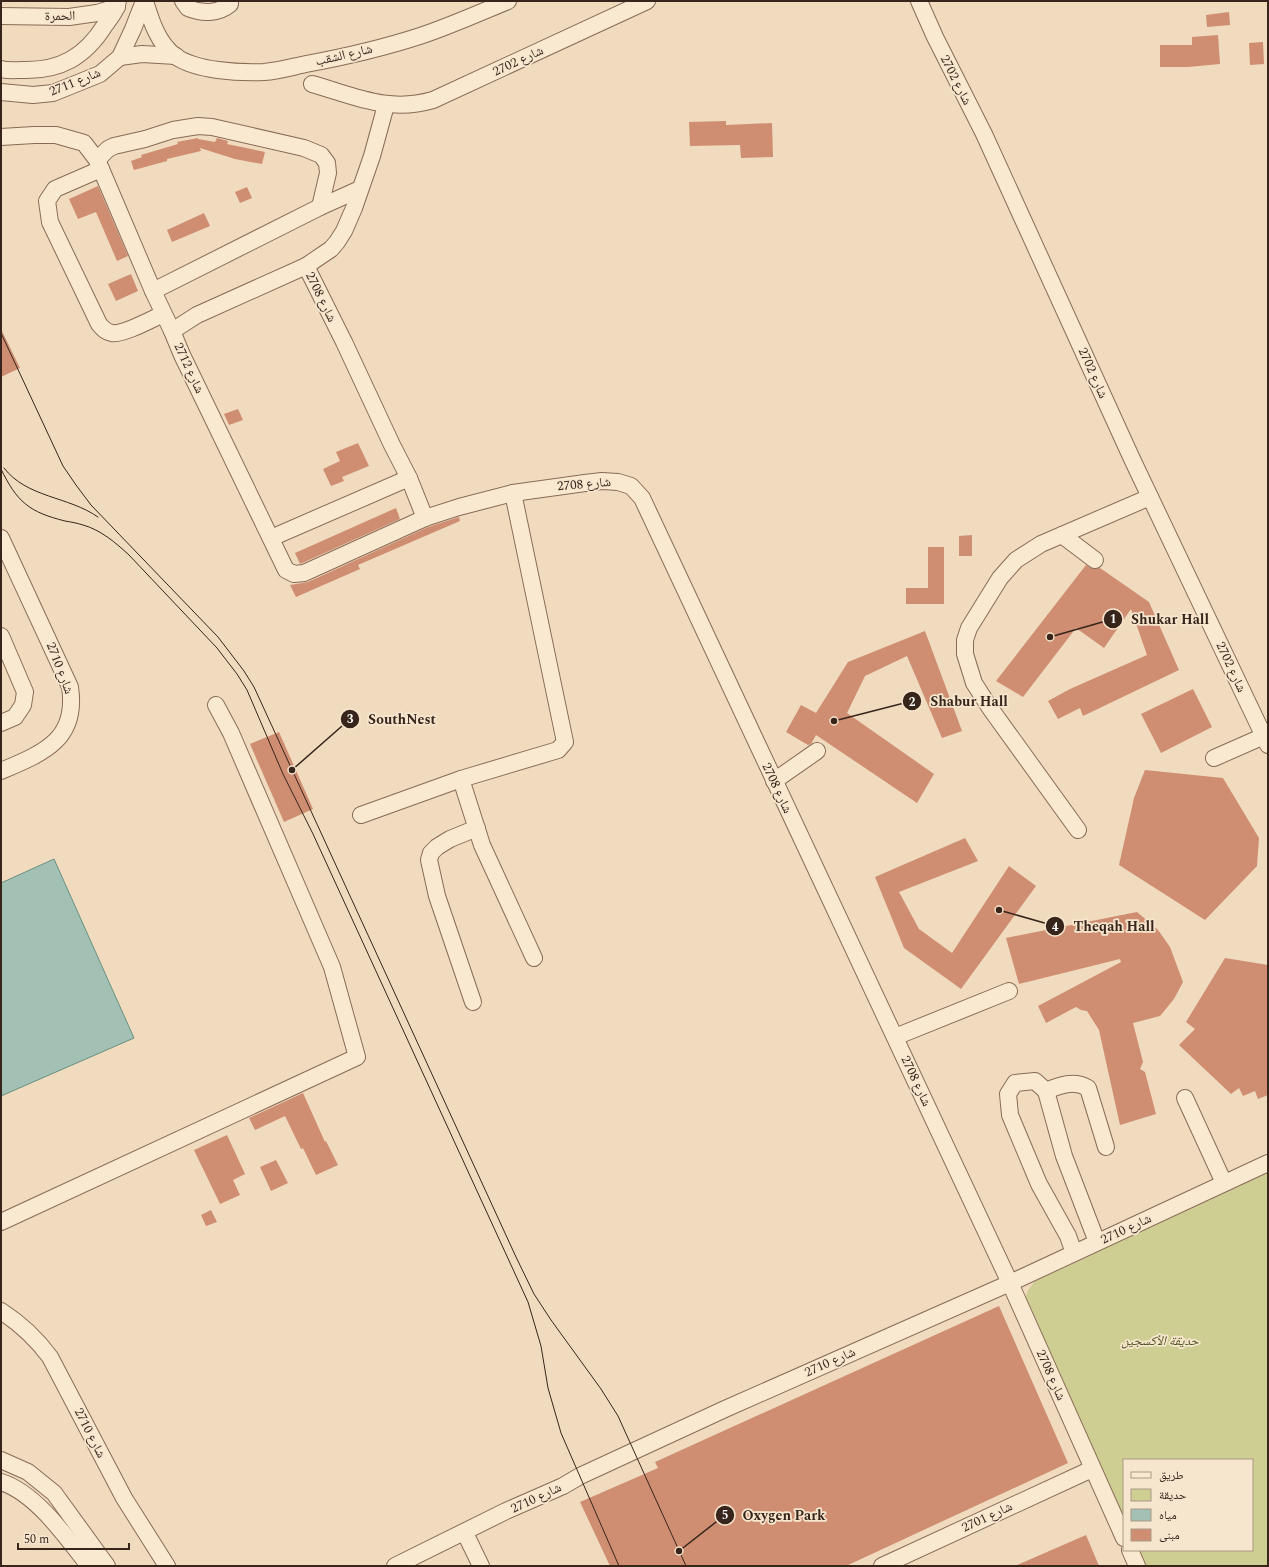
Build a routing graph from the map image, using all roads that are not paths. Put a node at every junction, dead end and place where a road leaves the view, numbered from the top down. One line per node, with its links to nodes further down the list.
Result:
1 (144, 1): 9 (street, شارع الشقب); 10 (street)
2 (183, 1): 3 (street)
3 (230, 1)
4 (508, 1): 9 (street, شارع الشقب)
5 (647, 1): 14 (street, شارع 2702)
6 (919, 1): 25 (street, شارع 2702)
7 (117, 4): 8 (street, الحمرة); 11 (street)
8 (1, 16)
9 (176, 56): 10 (street, شارع الشقب)
10 (120, 57): 13 (street, شارع 2711)
11 (1, 69)
12 (312, 84): 14 (street, شارع 2702)
13 (1, 92)
14 (386, 105): 17 (street, شارع 2712)
15 (1, 137): 16 (street)
16 (99, 165): 18 (street); 20 (street); 21 (street)
17 (360, 189): 18 (street); 19 (street, شارع 2712)
18 (320, 207): 20 (street)
19 (306, 266): 22 (street, شارع 2712); 23 (street, شارع 2708)
20 (153, 291): 21 (street)
21 (163, 314): 22 (street)
22 (172, 331): 29 (street, شارع 2712)
23 (409, 478): 26 (street, شارع 2708); 29 (street)
24 (513, 493): 26 (street, شارع 2708); 38 (street); 39 (street, شارع 2708)
25 (1150, 497): 27 (street); 34 (street, شارع 2702)
26 (425, 518): 29 (street, شارع 2712)
27 (1062, 535): 30 (street); 42 (street)
28 (1, 538): 37 (street, شارع 2710)
29 (271, 538)
30 (1095, 560)
31 (1, 636): 33 (street)
32 (216, 705): 52 (street)
33 (1, 723)
34 (1266, 741): 36 (street)
35 (817, 751): 39 (street)
36 (1214, 758)
37 (1, 771)
38 (460, 779): 40 (street); 41 (street)
39 (774, 782): 46 (street, شارع 2708)
40 (360, 815)
41 (477, 828): 43 (street); 45 (street)
42 (1078, 830)
43 (534, 958)
44 (1009, 991): 46 (street)
45 (473, 1002)
46 (895, 1037): 55 (street, شارع 2708)
47 (1046, 1091): 49 (street); 53 (street); 54 (street)
48 (1185, 1098): 51 (street)
49 (1106, 1147)
50 (1268, 1163): 51 (street, شارع 2710)
51 (1224, 1183): 53 (street, شارع 2710)
52 (1, 1222)
53 (1097, 1242): 54 (street, شارع 2710)
54 (1074, 1253): 55 (street, شارع 2710)
55 (1010, 1283): 58 (street, شارع 2708); 60 (street, شارع 2710)
56 (1, 1311): 65 (street, شارع 2710)
57 (1, 1460): 64 (street)
58 (1092, 1468): 61 (street, شارع 2708); 68 (street, شارع 2701)
59 (1, 1482): 63 (street)
60 (465, 1532): 66 (street, شارع 2710); 67 (street)
61 (1123, 1536)
62 (1130, 1551): 69 (street)
63 (89, 1566)
64 (107, 1566)
65 (168, 1566)
66 (395, 1566)
67 (481, 1566)
68 (882, 1566)
69 (1137, 1566)

